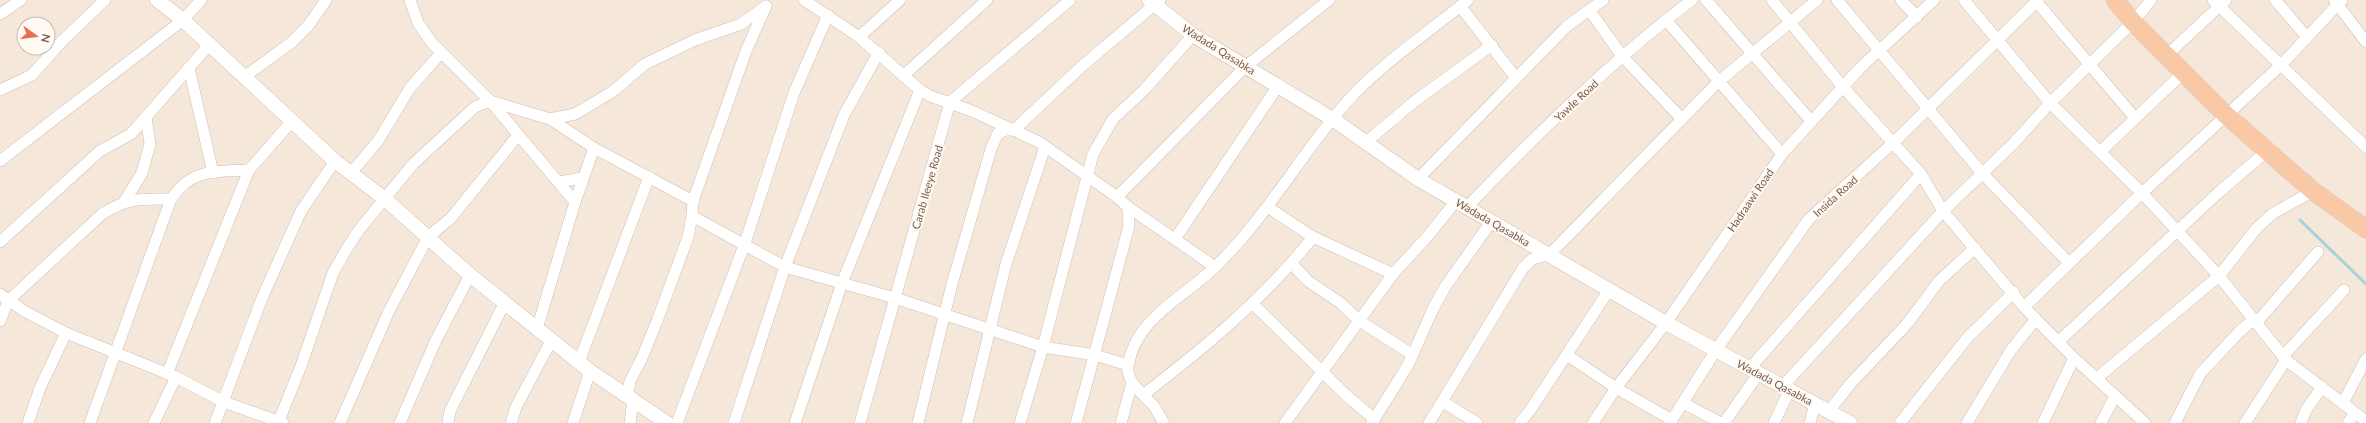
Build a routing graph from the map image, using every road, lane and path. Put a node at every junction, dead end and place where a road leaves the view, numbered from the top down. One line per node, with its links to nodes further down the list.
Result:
1 (20, 0): 31 (street)
2 (105, 0): 62 (street)
3 (157, 0): 34 (street)
4 (201, 0): 34 (street)
5 (326, 0): 57 (street)
6 (410, 0): 47 (street)
7 (900, 0): 39 (street)
8 (987, 0): 56 (street)
9 (1070, 0): 65 (street)
10 (1329, 0): 53 (street)
11 (1602, 0): 30 (street)
12 (1692, 0): 35 (street, Yawle Road)
13 (1706, 0): 48 (street)
14 (1772, 0): 37 (street)
15 (1817, 0): 37 (street)
16 (1837, 0): 45 (street)
17 (1901, 0): 33 (street)
18 (1934, 0): 33 (street, Hadraawi Road)
19 (1964, 0): 41 (street)
20 (2115, 0): 36 (highway)
21 (2151, 0): 36 (street)
22 (2275, 0): 40 (street)
23 (809, 1): 32 (street)
24 (1155, 1): 38 (street, Wadada Qasabka); 76 (street)
25 (2036, 1): 41 (street, Insida Road); 51 (street)
26 (2219, 2): 50 (street); 52 (street)
27 (2338, 2): 40 (street); 42 (street)
28 (768, 3): 71 (street); 103 (street)
29 (1464, 3): 44 (street); 73 (street)
30 (1590, 10): 49 (street); 58 (street)
31 (0, 14)
32 (828, 15): 39 (street); 118 (street)
33 (1917, 17): 45 (street, Hadraawi Road)
34 (183, 20): 43 (street); 86 (street)
35 (1666, 20): 49 (street, Yawle Road); 59 (street)
36 (2133, 22): 50 (highway); 51 (street)
37 (1790, 23): 48 (street); 61 (street)
38 (1193, 36): 53 (street, Wadada Qasabka); 93 (street)
39 (859, 37): 46 (street)
40 (2307, 37): 52 (street)
41 (1996, 39): 66 (street); 67 (street, Insida Road)
42 (2366, 42)
43 (209, 45): 54 (street); 57 (street)
44 (1492, 45): 58 (street); 78 (street)
45 (1880, 51): 61 (street, Hadraawi Road); 67 (street)
46 (878, 52): 56 (street); 124 (street)
47 (441, 53): 64 (street); 90 (street)
48 (1752, 54): 59 (street); 75 (street)
49 (1622, 56): 72 (street); 106 (street, Yawle Road)
50 (2166, 56): 55 (highway)
51 (2090, 64): 66 (street); 70 (street)
52 (2280, 65): 68 (street); 81 (street)
53 (1245, 67): 60 (street, Wadada Qasabka); 100 (street)
54 (189, 68): 69 (street); 89 (street)
55 (2184, 72): 68 (highway); 70 (street)
56 (903, 76): 63 (street)
57 (244, 77): 74 (street)
58 (1516, 78): 96 (street)
59 (1718, 82): 72 (street); 85 (street)
60 (1278, 86): 73 (street, Wadada Qasabka); 116 (street)
61 (1843, 87): 75 (street, Hadraawi Road); 79 (street)
62 (0, 90)
63 (920, 90): 65 (street); 129 (street)
64 (490, 101): 71 (street); 77 (street); 102 (street)
65 (950, 102): 76 (street); 134 (street, Carab Ileeye Road)
66 (2050, 103): 84 (street); 91 (street)
67 (1927, 109): 79 (street, Insida Road); 91 (street)
68 (2226, 115): 83 (highway); 99 (street)
69 (146, 117): 104 (street); 117 (street)
70 (2135, 118): 84 (street)
71 (550, 119): 82 (street)
72 (1682, 119): 121 (street)
73 (1334, 120): 78 (street, Wadada Qasabka); 108 (street)
74 (292, 121): 87 (street); 88 (street)
75 (1811, 121): 85 (street, Hadraawi Road)
76 (1014, 130): 80 (street); 138 (street)
77 (518, 135): 97 (street); 114 (street)
78 (1366, 142): 96 (street, Wadada Qasabka)
79 (1894, 142): 92 (street); 150 (street, Insida Road)
80 (1046, 147): 93 (street); 145 (street)
81 (2366, 147)
82 (594, 148): 94 (street); 95 (street)
83 (2267, 151): 98 (highway); 113 (street)
84 (2100, 152): 99 (street)
85 (1782, 154): 143 (street, Hadraawi Road)
86 (0, 161)
87 (335, 161): 90 (street); 171 (street)
88 (249, 170): 89 (street); 162 (street)
89 (213, 172): 101 (street)
90 (351, 173): 102 (street)
91 (1982, 173): 109 (street); 122 (street)
92 (1921, 174): 109 (street); 161 (street)
93 (1087, 176): 100 (street); 149 (street)
94 (649, 177): 103 (street); 159 (street)
95 (583, 178): 97 (street); 105 (street)
96 (1418, 179): 106 (street, Wadada Qasabka)
97 (559, 182): 105 (street)
98 (2313, 191): 112 (highway); 128 (street)
99 (2142, 193): 113 (street); 122 (street)
100 (1118, 197): 107 (street)
101 (171, 199): 104 (street); 151 (street)
102 (385, 199): 114 (street); 181 (street)
103 (693, 201): 110 (street)
104 (124, 202): 133 (street)
105 (575, 202): 144 (street)
106 (1462, 204): 111 (street, Wadada Qasabka); 127 (street, Yawle Road)
107 (1128, 208): 116 (street); 152 (street)
108 (1268, 208): 115 (street); 125 (street)
109 (1943, 211): 119 (street); 167 (street)
110 (692, 216): 118 (street); 170 (street)
111 (1492, 222): 121 (street, Wadada Qasabka); 153 (street)
112 (2366, 229)
113 (2178, 232): 128 (street); 148 (street)
114 (428, 237): 126 (street); 186 (street)
115 (1313, 237): 123 (street); 127 (street)
116 (1174, 239): 125 (street)
117 (0, 242)
118 (744, 243): 124 (street); 193 (street)
119 (1975, 248): 132 (street); 176 (street)
120 (2318, 252): 142 (street)
121 (1549, 255): 130 (street, Wadada Qasabka); 172 (street)
122 (2069, 263): 137 (street)
123 (1292, 264): 136 (street); 140 (street)
124 (786, 267): 129 (street); 194 (street)
125 (1216, 267): 158 (street)
126 (470, 274): 135 (street); 187 (street)
127 (1393, 274): 140 (street, Yawle Road)
128 (2218, 276): 142 (street); 163 (street)
129 (842, 283): 134 (street); 195 (street)
130 (1609, 290): 143 (street, Wadada Qasabka); 154 (street)
131 (2344, 290): 156 (street)
132 (2014, 292): 137 (street); 213 (street)
133 (4, 298): 141 (street); 146 (street)
134 (895, 298): 138 (street); 196 (street, Carab Ileeye Road)
135 (505, 302): 144 (street); 188 (street)
136 (1252, 303): 160 (street); 168 (street)
137 (2024, 307): 139 (street)
138 (944, 314): 145 (street); 197 (street)
139 (2036, 319): 148 (street); 214 (street)
140 (1358, 320): 153 (street); 160 (street, Yawle Road)
141 (0, 321)
142 (2254, 322): 156 (street); 218 (street)
143 (1666, 323): 150 (street, Wadada Qasabka); 166 (street, Hadraawi Road)
144 (537, 329): 147 (street)
145 (992, 329): 149 (street); 198 (street)
146 (66, 333): 151 (street); 182 (street)
147 (551, 341): 159 (street); 189 (street)
148 (2059, 341): 155 (street)
149 (1043, 347): 152 (street); 199 (street)
150 (1716, 350): 161 (street, Wadada Qasabka); 173 (street, Insida Road)
151 (113, 353): 162 (street); 183 (street)
152 (1094, 355): 158 (street); 200 (street)
153 (1413, 355): 178 (street)
154 (1567, 355): 166 (street); 206 (street)
155 (2074, 358): 163 (street); 215 (street)
156 (2284, 358): 165 (street); 219 (street)
157 (2366, 359): 174 (street)
158 (1128, 365): 164 (street)
159 (584, 367): 170 (street); 190 (street)
160 (1322, 369): 178 (street); 203 (street, Yawle Road)
161 (1754, 371): 167 (street, Wadada Qasabka); 209 (street)
162 (172, 376): 171 (street); 184 (street)
163 (2097, 378): 169 (street)
164 (1132, 382): 168 (street); 201 (street)
165 (2322, 387): 174 (street); 220 (street)
166 (1616, 388): 179 (street); 207 (street, Hadraawi Road)
167 (1787, 388): 175 (street, Wadada Qasabka); 210 (street)
168 (1143, 395): 202 (street)
169 (2115, 396): 216 (street); 217 (street)
170 (633, 400): 191 (street); 192 (street)
171 (224, 402): 181 (street); 185 (street)
172 (1443, 402): 204 (street); 205 (street)
173 (1683, 403): 179 (street, Insida Road); 208 (street)
174 (2343, 403): 177 (street)
175 (1815, 404): 176 (street, Wadada Qasabka); 211 (street)
176 (1829, 411): 212 (street, Wadada Qasabka)
177 (2356, 413): 180 (street); 221 (street)
178 (1373, 421)
179 (1671, 421)
180 (2366, 421)
181 (280, 422)
182 (28, 423)
183 (90, 423)
184 (154, 423)
185 (215, 423)
186 (340, 423)
187 (400, 423)
188 (448, 423)
189 (511, 423)
190 (573, 423)
191 (630, 423)
192 (667, 423)
193 (677, 423)
194 (734, 423)
195 (795, 423)
196 (860, 423)
197 (918, 423)
198 (967, 423)
199 (1020, 423)
200 (1076, 423)
201 (1121, 423)
202 (1164, 423)
203 (1284, 423)
204 (1429, 423)
205 (1477, 423)
206 (1520, 423)
207 (1593, 423)
208 (1721, 423)
209 (1724, 423)
210 (1774, 423)
211 (1810, 423)
212 (1850, 423)
213 (1900, 423)
214 (1967, 423)
215 (2043, 423)
216 (2101, 423)
217 (2146, 423)
218 (2175, 423)
219 (2245, 423)
220 (2301, 423)
221 (2348, 423)

